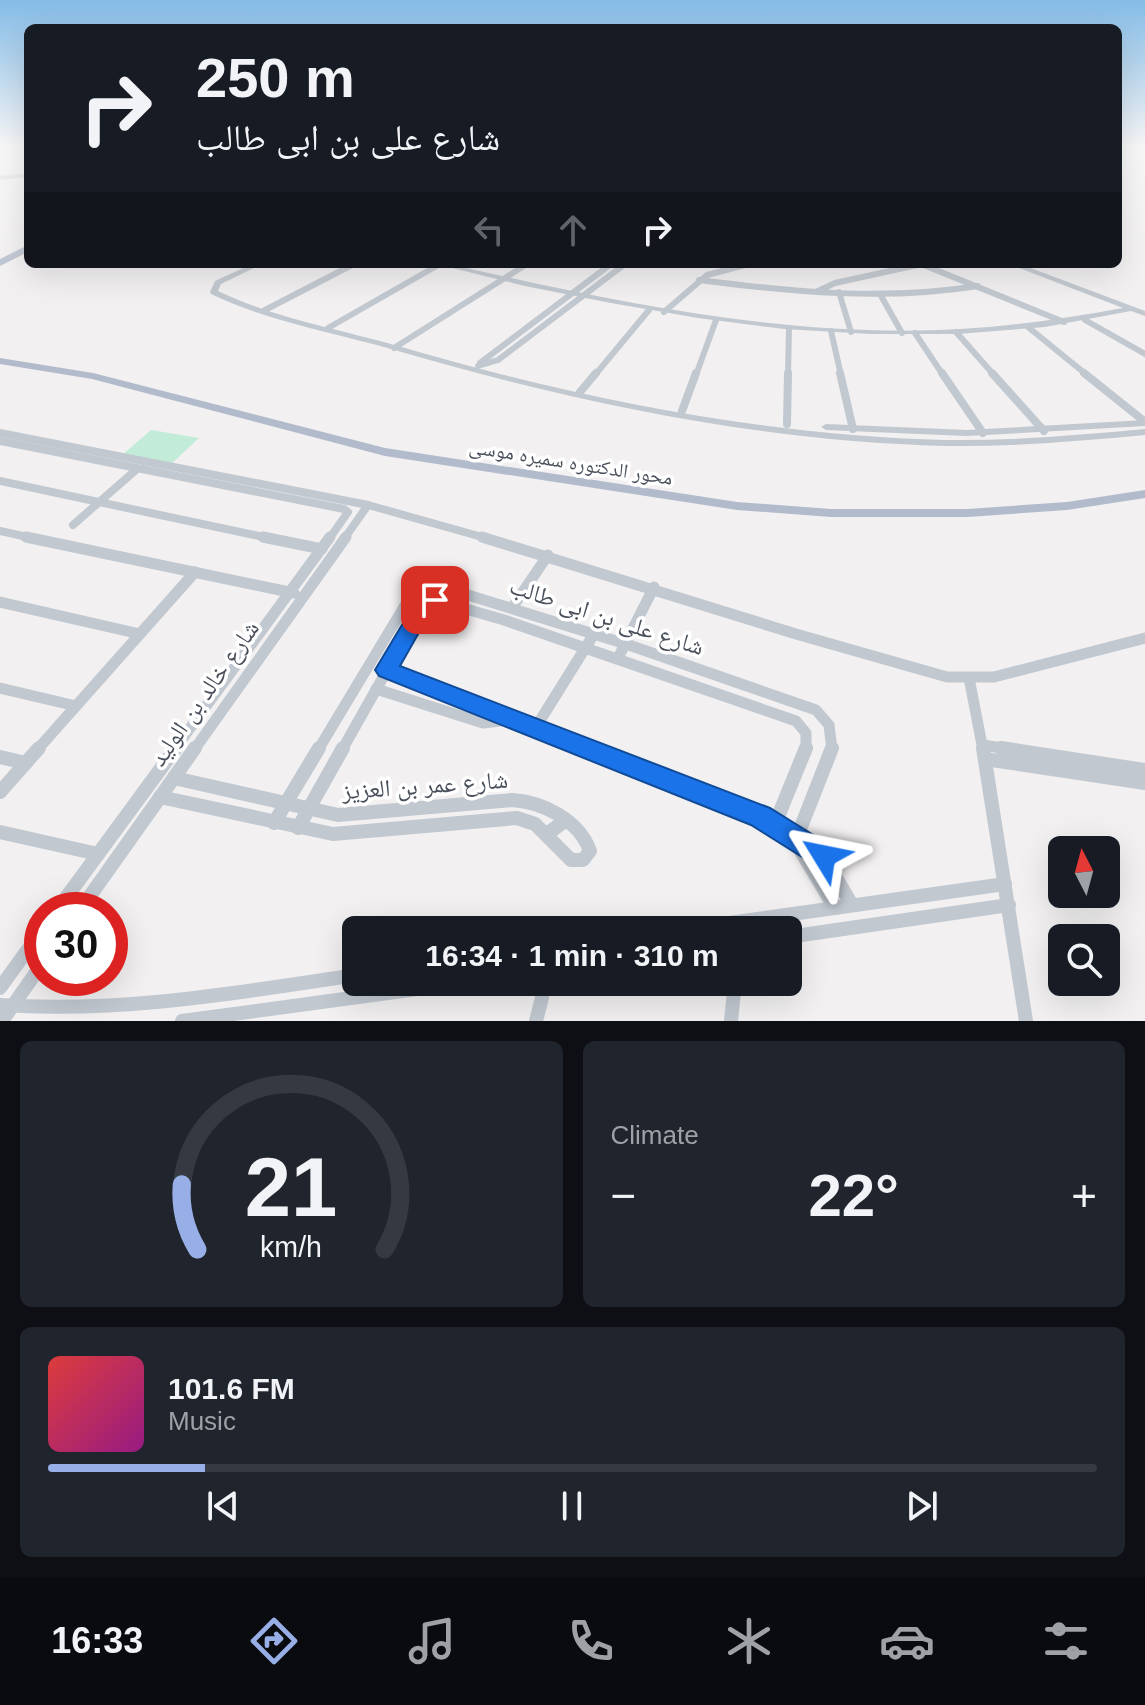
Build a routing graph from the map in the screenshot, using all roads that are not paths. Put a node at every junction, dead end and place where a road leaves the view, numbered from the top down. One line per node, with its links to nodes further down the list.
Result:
1 (24, 252): 2 (main road)
2 (0, 265)
3 (250, 268): 24 (street)
4 (260, 268): 24 (street)
5 (346, 268): 24 (street)
6 (433, 268): 32 (street)
7 (457, 268): 16 (street)
8 (521, 268): 16 (street)
9 (606, 268): 22 (street)
10 (620, 268): 23 (street)
11 (723, 268): 17 (street)
12 (906, 268): 19 (street)
13 (935, 268): 18 (street)
14 (1024, 268): 25 (street)
15 (1038, 268): 27 (street)
16 (503, 279): 22 (street); 40 (street)
17 (699, 280): 19 (street); 28 (street)
18 (978, 286): 21 (street); 31 (street)
19 (818, 291): 20 (street)
20 (839, 292): 21 (street); 36 (street)
21 (880, 294): 38 (street)
22 (572, 295): 23 (street); 44 (street)
23 (585, 297): 26 (street); 44 (street)
24 (269, 308): 32 (street)
25 (1132, 309): 27 (street); 30 (street)
26 (649, 310): 28 (street); 46 (street)
27 (1145, 311)
28 (664, 312): 29 (street)
29 (716, 320): 34 (street); 47 (street)
30 (1085, 320): 31 (street); 42 (street)
31 (1064, 322): 33 (street)
32 (332, 326): 40 (street)
33 (1028, 327): 37 (street); 48 (street)
34 (789, 328): 35 (street); 49 (street)
35 (831, 331): 36 (street); 50 (street)
36 (851, 332): 38 (street)
37 (956, 332): 39 (street); 51 (street)
38 (902, 333): 39 (street)
39 (915, 333): 54 (street)
40 (398, 346): 44 (street)
41 (0, 354): 59 (main road, محور الدكتوره سميره موسى)
42 (1145, 354)
43 (0, 361): 60 (main road, محور الدكتوره سميره موسى)
44 (475, 368): 45 (street)
45 (527, 383): 46 (street); 55 (street)
46 (580, 392): 47 (street)
47 (682, 411): 49 (street)
48 (1145, 423): 51 (street)
49 (787, 424): 50 (street)
50 (853, 429): 55 (street)
51 (1044, 431): 54 (street)
52 (1145, 432): 55 (street)
53 (0, 433): 62 (street)
54 (983, 433): 55 (street)
55 (922, 436)
56 (0, 441): 57 (street)
57 (137, 469): 61 (street); 65 (street, شارع خالد بن الوليد)
58 (0, 481): 61 (street)
59 (1145, 486)
60 (1145, 494)
61 (99, 502): 63 (street); 65 (street)
62 (368, 505): 66 (street); 69 (street, شارع خالد بن الوليد)
63 (73, 525)
64 (0, 531): 67 (street)
65 (322, 549): 69 (street, شارع خالد بن الوليد)
66 (548, 555): 68 (street); 71 (street)
67 (195, 572): 69 (street); 72 (street)
68 (654, 587): 75 (street); 79 (street)
69 (296, 594): 93 (street, شارع خالد بن الوليد); 106 (street, شارع خالد بن الوليد)
70 (0, 602): 72 (street)
71 (512, 608): 73 (street, شارع على بن ابى طالب); 82 (street, شارع على بن ابى طالب)
72 (140, 634): 84 (street)
73 (594, 634): 75 (street, شارع على بن ابى طالب); 76 (street)
74 (1145, 638): 79 (street)
75 (626, 644): 77 (street); 105 (street, شارع على بن ابى طالب)
76 (586, 648): 77 (street, شارع على بن ابى طالب); 78 (street, شارع على بن ابى طالب); 86 (street)
77 (618, 658): 101 (street, شارع على بن ابى طالب)
78 (387, 670): 81 (street, شارع على بن ابى طالب); 85 (street)
79 (969, 678): 87 (street)
80 (0, 688): 84 (street)
81 (376, 689): 83 (street, شارع على بن ابى طالب); 85 (street)
82 (349, 699): 83 (street); 97 (street, شارع على بن ابى طالب)
83 (367, 704): 98 (street, شارع على بن ابى طالب)
84 (76, 706): 90 (street)
85 (509, 716): 86 (street)
86 (536, 727): 101 (street)
87 (984, 752): 89 (street); 92 (street); 107 (street)
88 (0, 757): 90 (street)
89 (1068, 758): 91 (street); 92 (street)
90 (26, 763): 95 (street)
91 (1145, 770)
92 (1072, 772): 94 (street)
93 (174, 778): 96 (street, شارع خالد بن الوليد); 97 (street, شارع عمر بن العزيز)
94 (1145, 783)
95 (0, 792)
96 (160, 797): 100 (street, شارع عمر بن العزيز); 109 (street, شارع خالد بن الوليد)
97 (286, 804): 98 (street, شارع عمر بن العزيز); 100 (street, شارع على بن ابى طالب)
98 (308, 810): 99 (street, شارع عمر بن العزيز); 102 (street, شارع على بن ابى طالب)
99 (566, 820): 104 (street); 104 (street, شارع عمر بن العزيز)
100 (274, 823): 102 (street, شارع عمر بن العزيز)
101 (775, 824): 105 (street)
102 (298, 828): 104 (street, شارع عمر بن العزيز)
103 (0, 832): 106 (street)
104 (547, 834)
105 (797, 837): 110 (street); 112 (street)
106 (98, 854): 108 (street, شارع خالد بن الوليد)
107 (1005, 884): 110 (street); 111 (street)
108 (70, 892)
109 (93, 892)
110 (852, 905): 112 (street)
111 (1009, 905): 114 (street); 127 (street)
112 (835, 908): 113 (street)
113 (778, 916)
114 (802, 935)
115 (24, 955): 118 (street)
116 (342, 977): 122 (street)
117 (24, 985): 122 (street)
118 (0, 988)
119 (366, 996): 124 (street)
120 (542, 996): 125 (street)
121 (734, 996): 126 (street)
122 (6, 1006): 123 (street)
123 (2, 1021)
124 (182, 1021)
125 (536, 1021)
126 (731, 1021)
127 (1026, 1021)

